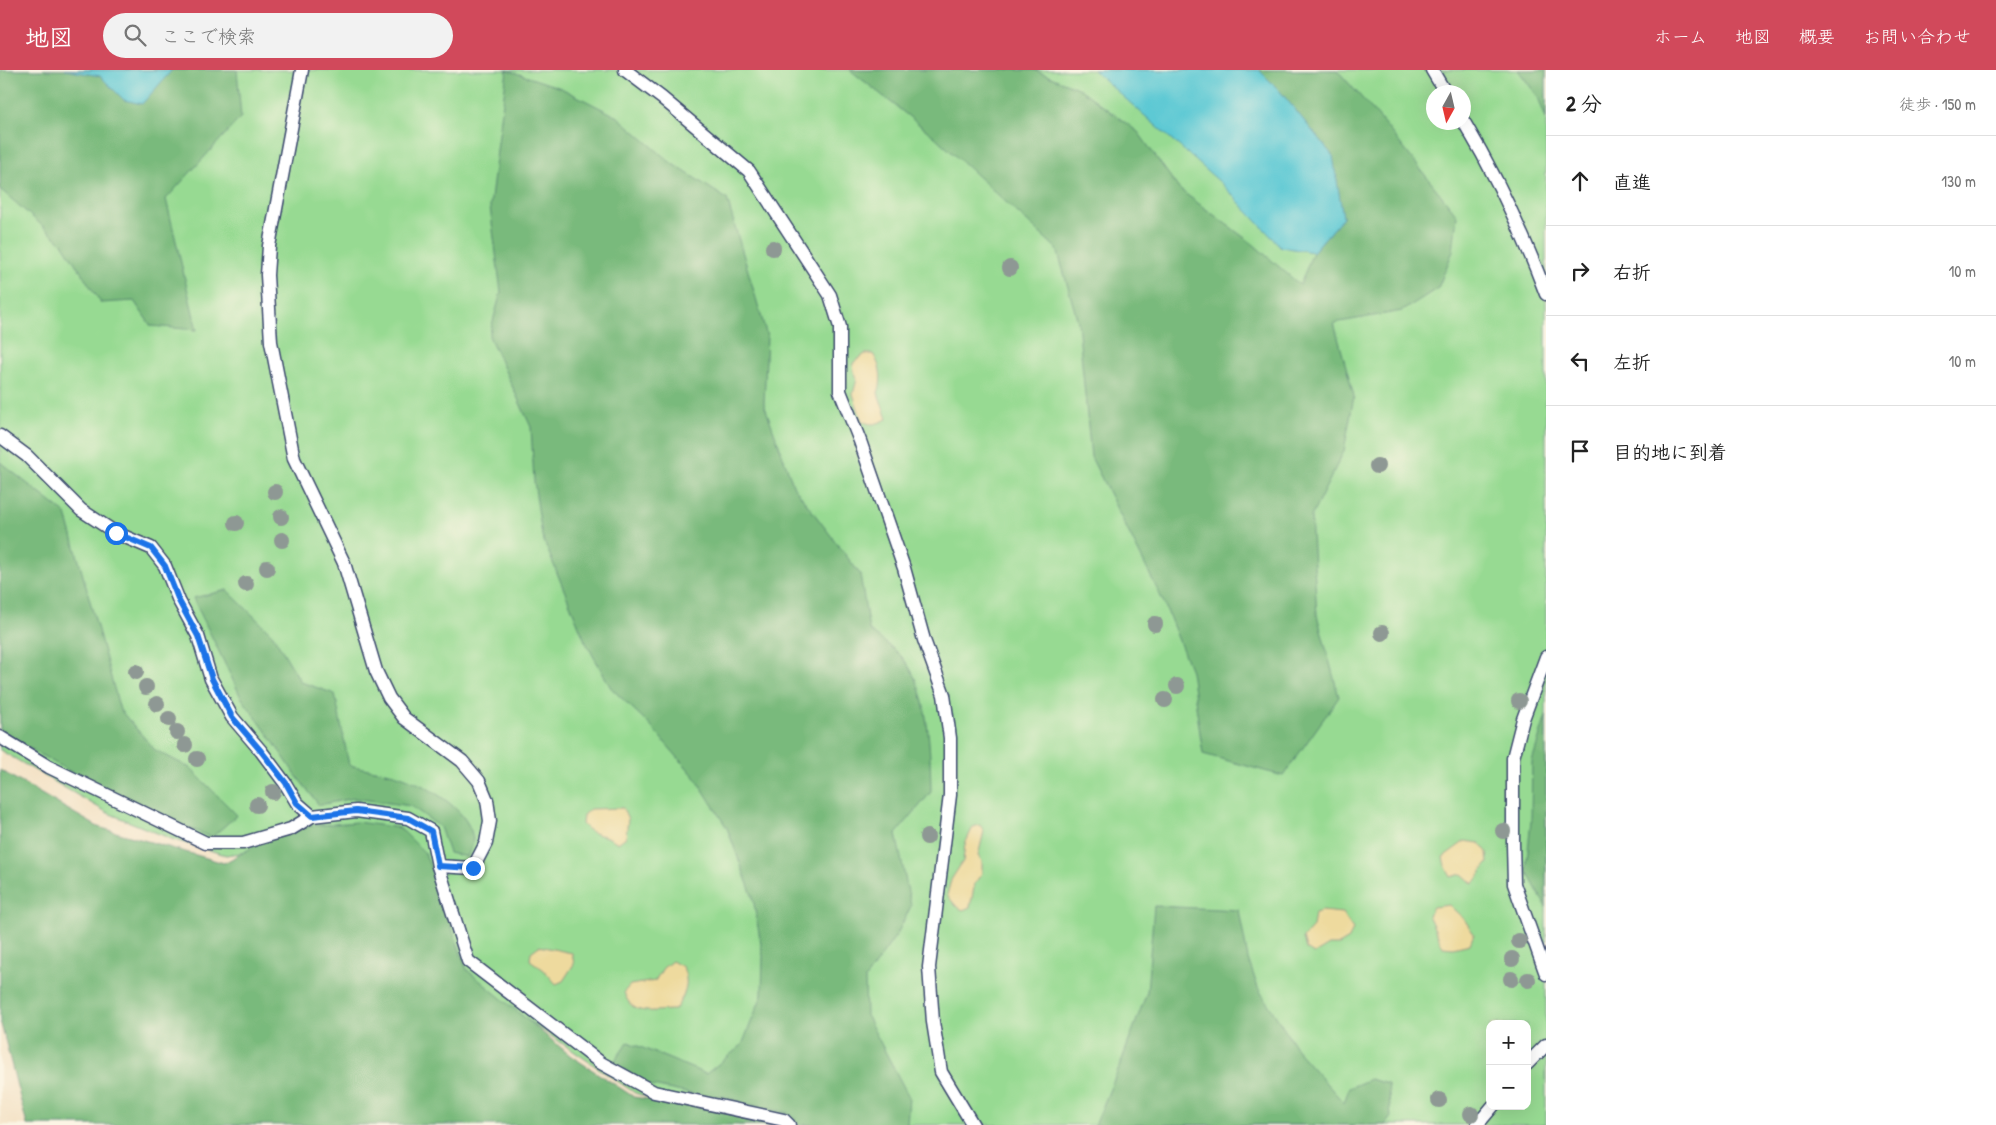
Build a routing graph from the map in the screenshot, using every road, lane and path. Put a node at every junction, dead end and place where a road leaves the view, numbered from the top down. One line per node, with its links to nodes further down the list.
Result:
1 (302, 70): 11 (lane)
2 (624, 70): 17 (lane)
3 (1432, 70): 4 (lane)
4 (1441, 85)
5 (1469, 130): 6 (lane)
6 (1546, 294)
7 (0, 436): 10 (lane)
8 (1546, 657): 12 (lane)
9 (0, 737): 10 (lane)
10 (312, 816): 11 (lane)
11 (438, 866): 16 (lane)
12 (1546, 974)
13 (1546, 1045): 14 (lane)
14 (1531, 1060)
15 (1489, 1110): 18 (lane)
16 (789, 1125)
17 (973, 1125)
18 (1477, 1125)

